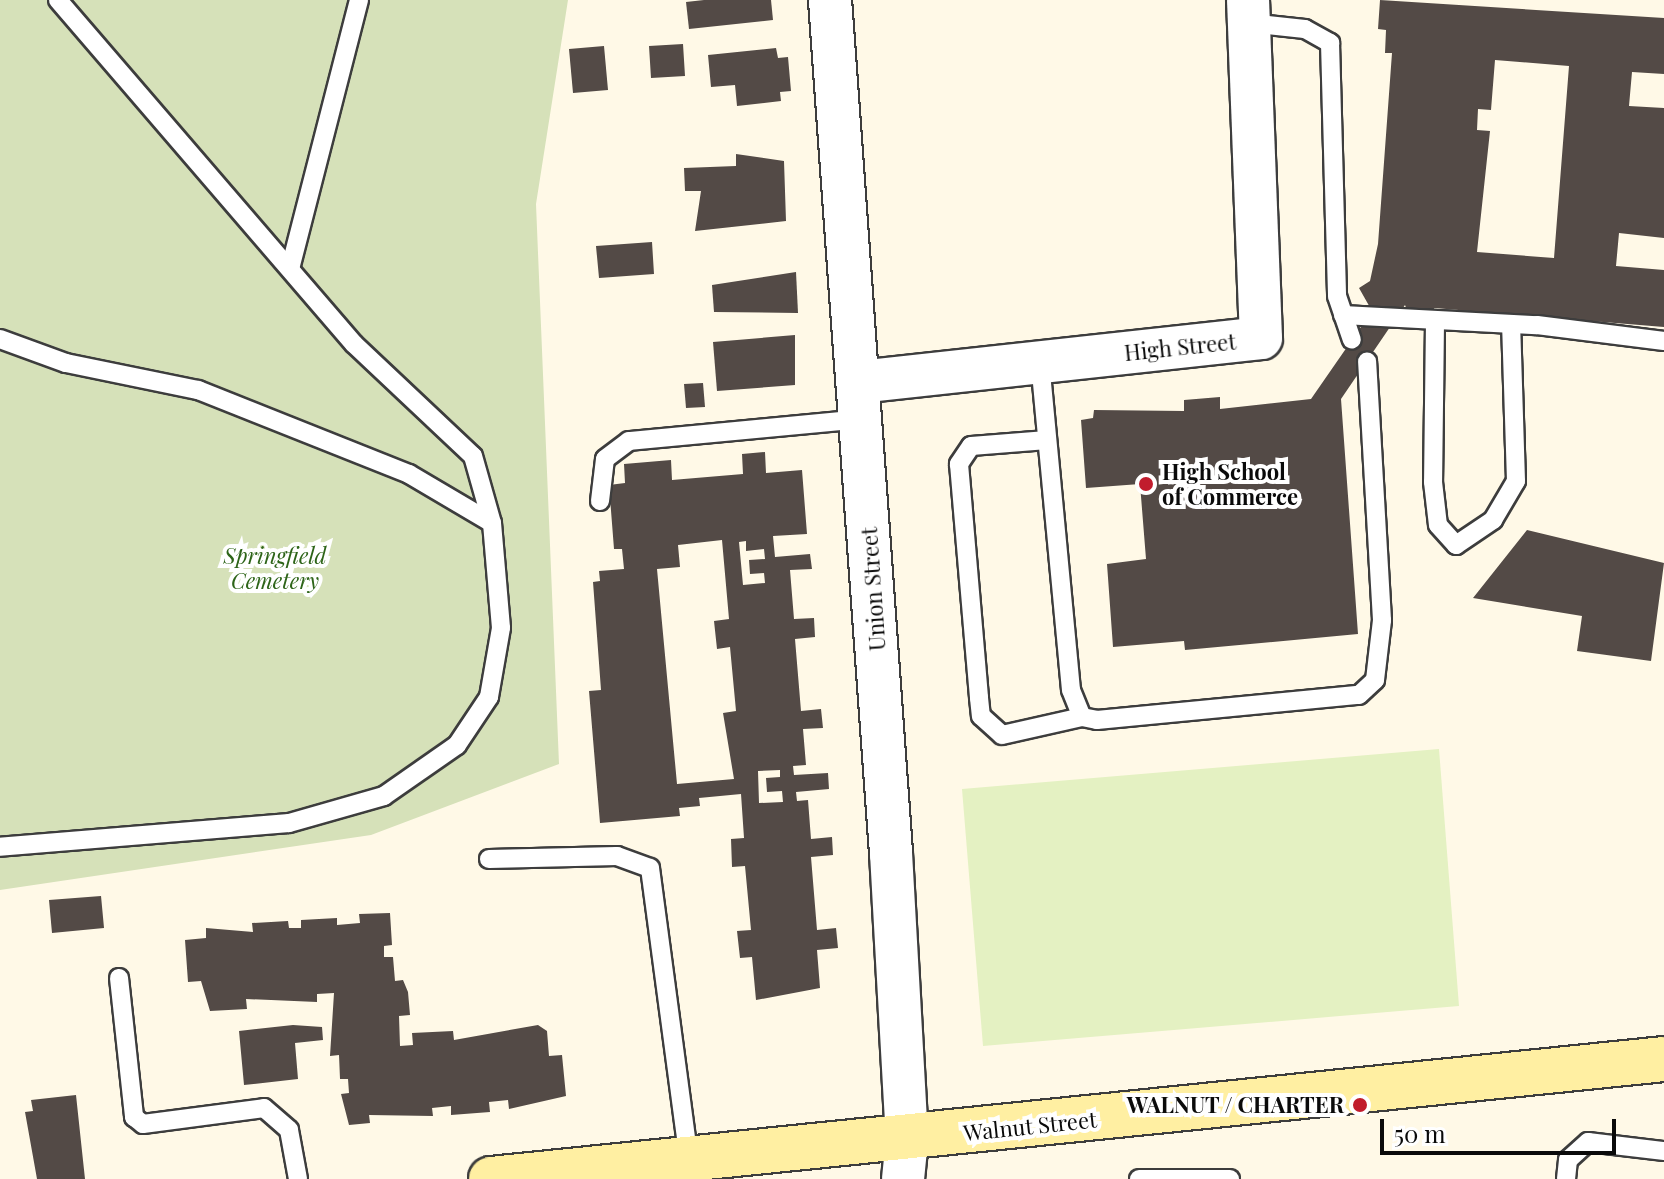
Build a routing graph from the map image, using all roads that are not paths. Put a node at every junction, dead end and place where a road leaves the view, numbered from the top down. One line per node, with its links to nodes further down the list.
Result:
1 (58, 0): 5 (lane)
2 (359, 0): 5 (lane)
3 (830, 0): 14 (street, Union Street)
4 (1249, 12): 6 (lane); 13 (street, High Street)
5 (291, 265): 17 (lane)
6 (1343, 315): 7 (lane); 10 (lane)
7 (1435, 322): 8 (lane); 8 (lane)
8 (1511, 324): 11 (lane)
9 (0, 339): 17 (lane)
10 (1352, 340)
11 (1664, 341)
12 (1367, 361): 18 (lane)
13 (1040, 362): 14 (street, High Street); 15 (lane)
14 (860, 401): 16 (lane); 24 (street, Union Street)
15 (1047, 440): 18 (lane); 18 (lane)
16 (600, 501)
17 (492, 523): 19 (lane)
18 (1082, 717)
19 (0, 847)
20 (489, 859): 25 (lane)
21 (119, 978): 28 (lane)
22 (1664, 1059): 24 (main road, Walnut Street)
23 (1664, 1151): 32 (lane)
24 (905, 1159): 25 (main road, Walnut Street)
25 (689, 1160): 26 (main road, Walnut Street)
26 (574, 1175): 29 (main road, Walnut Street)
27 (1186, 1177): 30 (lane); 31 (lane)
28 (298, 1179)
29 (491, 1179)
30 (1139, 1179)
31 (1230, 1179)
32 (1566, 1179)

